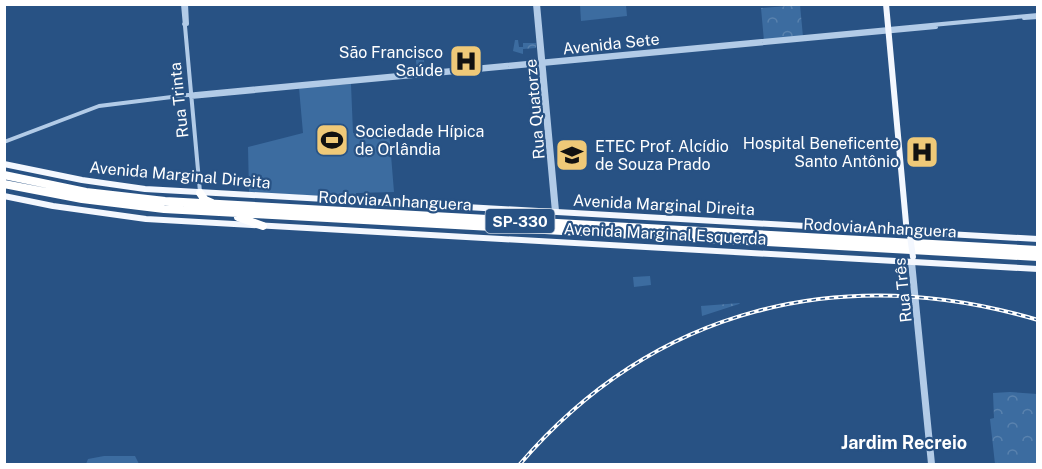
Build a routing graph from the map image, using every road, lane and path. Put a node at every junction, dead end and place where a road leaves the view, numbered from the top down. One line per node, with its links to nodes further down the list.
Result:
1 (184, 4): 7 (street, Rua Trinta)
2 (537, 4): 6 (street, Rua Quatorze)
3 (887, 4): 5 (main road, Rua Três)
4 (1038, 16): 5 (street, Avenida Sete)
5 (890, 30): 6 (street, Avenida Sete); 18 (main road, Rua Três)
6 (542, 64): 7 (street, Avenida Sete); 16 (street, Rua Quatorze)
7 (189, 96): 8 (street, Avenida Sete); 12 (street, Rua Trinta)
8 (4, 142)
9 (4, 164): 12 (main road, Avenida Marginal Direita)
10 (4, 173): 14 (highway, Rodovia Anhanguera / SP-330)
11 (4, 184): 15 (highway, Rodovia Anhanguera / SP-330)
12 (200, 193): 14 (highway); 16 (main road, Avenida Marginal Direita)
13 (4, 196): 17 (main road, Avenida Marginal Esquerda)
14 (225, 205): 20 (highway, Rodovia Anhanguera / SP-330)
15 (216, 212): 17 (highway); 21 (highway, Rodovia Anhanguera / SP-330)
16 (555, 212): 18 (main road, Avenida Marginal Direita)
17 (263, 226): 22 (main road, Avenida Marginal Esquerda)
18 (909, 234): 19 (main road, Avenida Marginal Direita); 22 (main road, Rua Três, bridge)
19 (1038, 239)
20 (1038, 250)
21 (1038, 257)
22 (912, 259): 23 (main road, Avenida Marginal Esquerda); 24 (street, Rua Três)
23 (1038, 269)
24 (932, 465)

